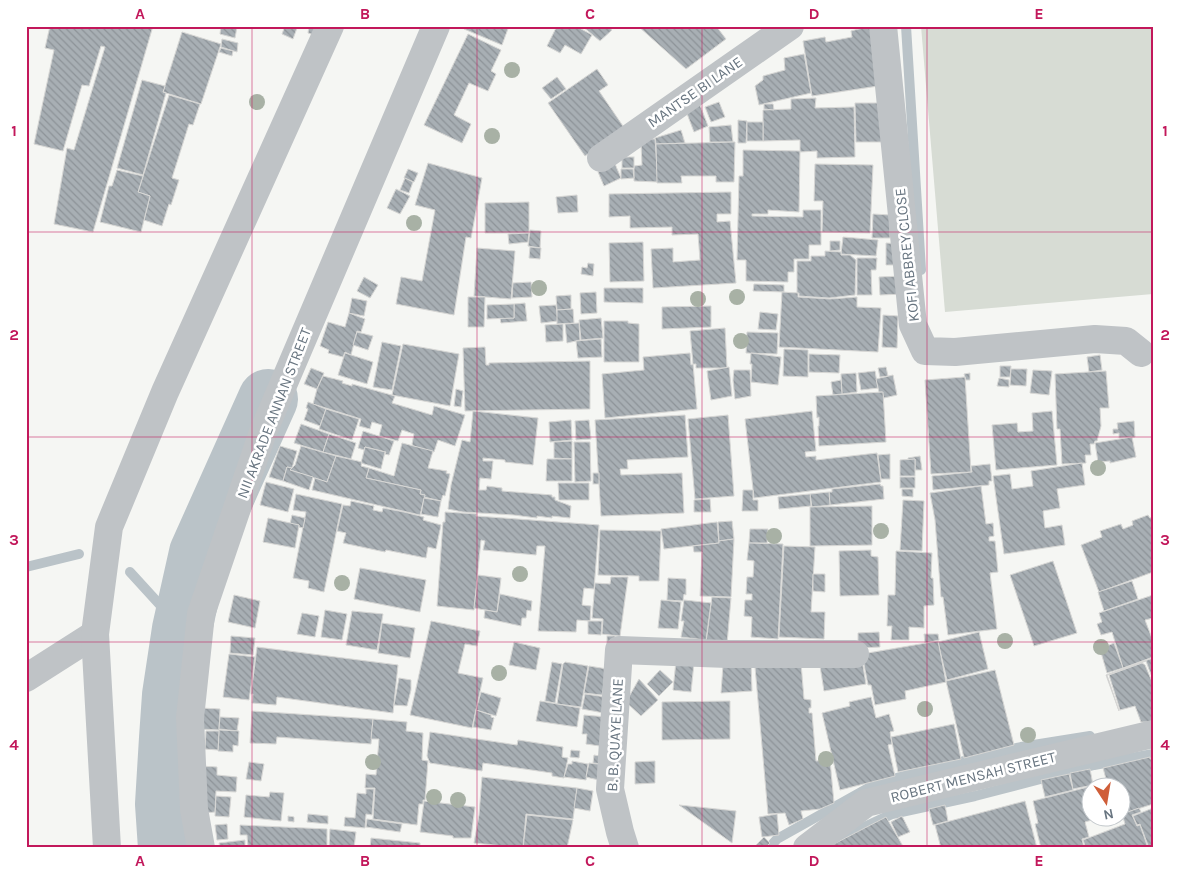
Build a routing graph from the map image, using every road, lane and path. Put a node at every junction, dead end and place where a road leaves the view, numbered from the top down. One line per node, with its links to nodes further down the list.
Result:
1 (330, 26): 7 (street)
2 (436, 26): 12 (street, NII AKRADE ANNAN STREET)
3 (790, 26): 5 (street, MANTSE BI LANE)
4 (883, 26): 6 (street, KOFI ABBREY CLOSE)
5 (601, 158)
6 (1141, 353)
7 (95, 634): 9 (street); 11 (street)
8 (855, 654): 13 (street, B. B. QUAYE LANE)
9 (26, 678)
10 (1153, 734): 14 (street, ROBERT MENSAH STREET)
11 (107, 848)
12 (201, 848)
13 (625, 848)
14 (807, 848)

